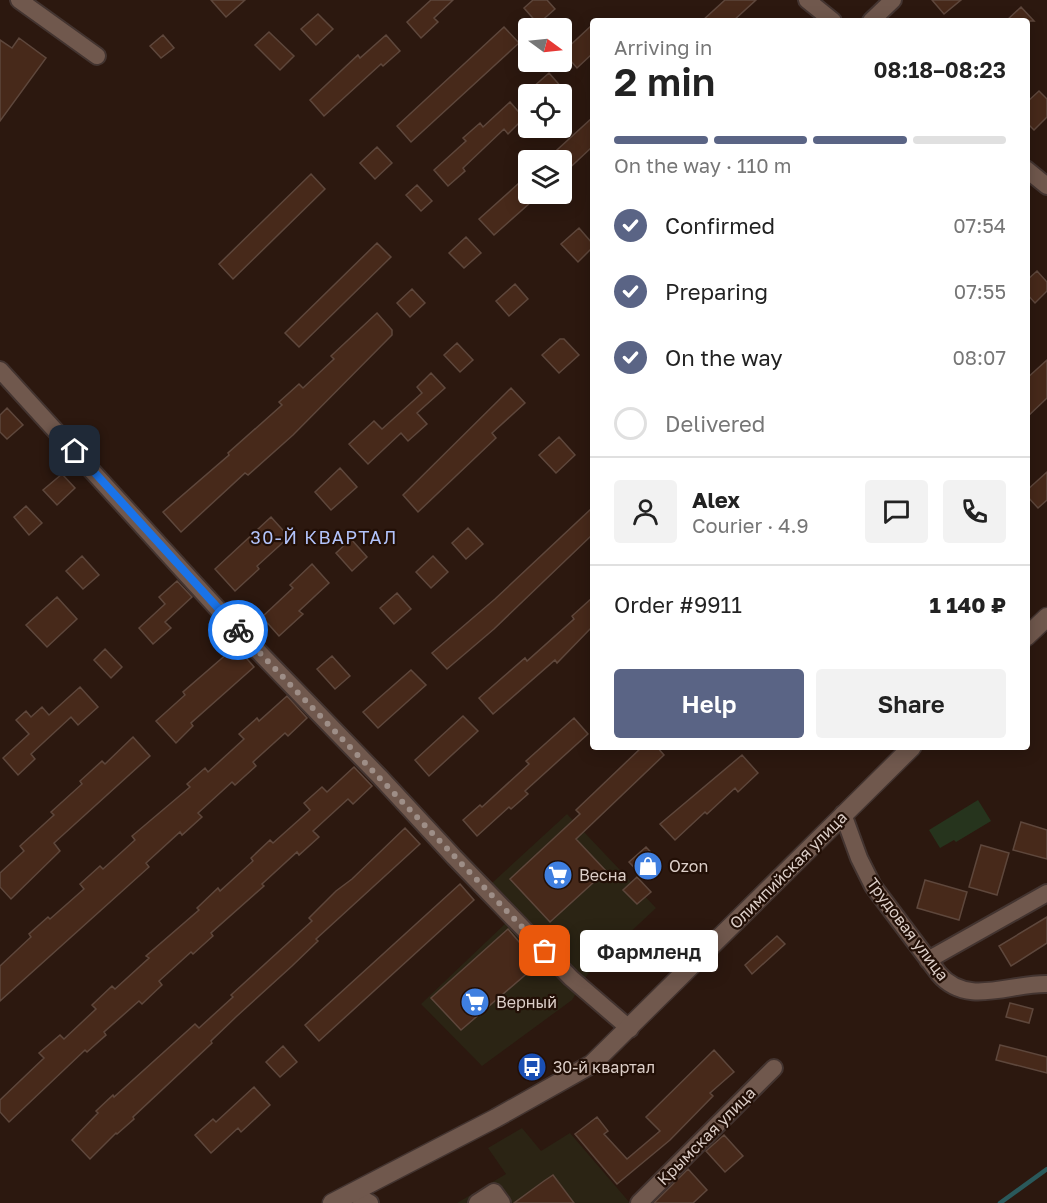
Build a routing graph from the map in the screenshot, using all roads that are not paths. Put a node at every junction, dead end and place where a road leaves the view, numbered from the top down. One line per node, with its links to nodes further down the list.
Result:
1 (19, 0): 6 (street)
2 (807, 0): 4 (street)
3 (893, 0): 5 (street)
4 (829, 18)
5 (874, 18)
6 (97, 56)
7 (1030, 172): 8 (street)
8 (1047, 186)
9 (0, 370): 17 (street)
10 (1047, 617): 11 (street)
11 (1030, 633)
12 (909, 750): 13 (street, Олимпийская улица)
13 (843, 814): 15 (street, Трудовая улица); 17 (street, Олимпийская улица)
14 (1047, 893): 15 (street)
15 (928, 960): 16 (street, Трудовая улица)
16 (1047, 984)
17 (630, 1029): 19 (street, Олимпийская улица)
18 (774, 1068): 24 (street, Крымская улица)
19 (351, 1193): 20 (street, Олимпийская улица); 21 (street)
20 (332, 1203)
21 (370, 1203)
22 (477, 1203): 23 (street)
23 (502, 1203)
24 (639, 1203)

